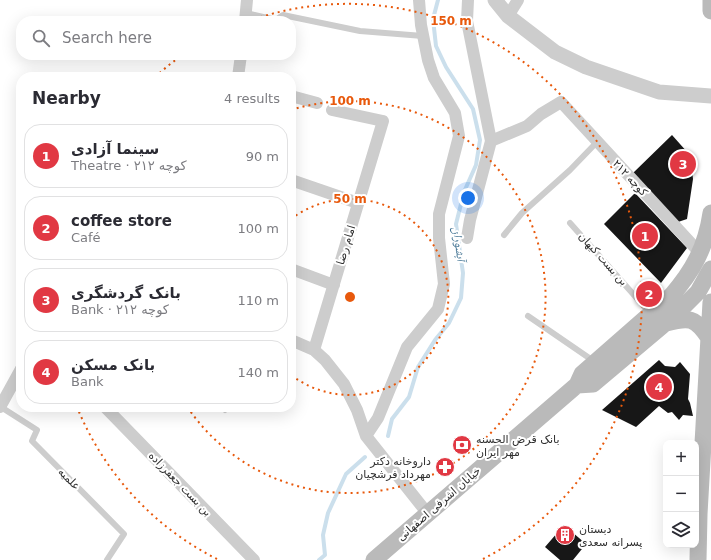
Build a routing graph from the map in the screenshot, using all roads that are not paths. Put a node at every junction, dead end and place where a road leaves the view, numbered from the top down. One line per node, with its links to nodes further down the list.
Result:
1 (247, 0): 8 (street)
2 (420, 0): 11 (street)
3 (468, 0): 18 (street)
4 (494, 0): 9 (street)
5 (518, 0): 9 (street)
6 (711, 0): 7 (main road)
7 (711, 11)
8 (245, 16)
9 (508, 16): 14 (street)
10 (296, 18): 11 (lane)
11 (423, 36): 42 (street)
12 (240, 60): 13 (street)
13 (239, 72)
14 (711, 96)
15 (296, 97): 16 (street)
16 (317, 103)
17 (332, 110): 21 (street, امام رضا)
18 (491, 141): 19 (street, کوچه ۲۱۲); 25 (street)
19 (597, 142): 24 (lane); 26 (street, کوچه ۲۱۲)
20 (296, 182): 21 (street)
21 (358, 203): 29 (street, امام رضا)
22 (711, 213): 26 (main road, خیابان اشرفی اصفهانی)
23 (570, 223): 31 (lane, بن بست کیهان)
24 (504, 235)
25 (467, 238)
26 (700, 253): 31 (main road, خیابان اشرفی اصفهانی)
27 (296, 271): 29 (street)
28 (710, 277): 33 (main road, خیابان اشرفی اصفهانی)
29 (334, 285): 36 (street, امام رضا)
30 (711, 302): 34 (main road)
31 (651, 314): 37 (main road, خیابان اشرفی اصفهانی)
32 (528, 316): 37 (lane)
33 (666, 323): 34 (main road); 39 (main road, خیابان اشرفی اصفهانی)
34 (709, 338): 47 (main road)
35 (296, 342): 36 (street)
36 (314, 350): 42 (street)
37 (595, 362): 39 (main road, خیابان اشرفی اصفهانی)
38 (16, 379): 40 (street)
39 (577, 386): 43 (main road, خیابان اشرفی اصفهانی)
40 (0, 407): 45 (lane, علمیه)
41 (110, 412): 46 (street, بن بست جعفرزاده)
42 (366, 436): 43 (street)
43 (428, 514): 44 (main road, خیابان اشرفی اصفهانی)
44 (377, 559)
45 (107, 560)
46 (254, 560)
47 (698, 560)

